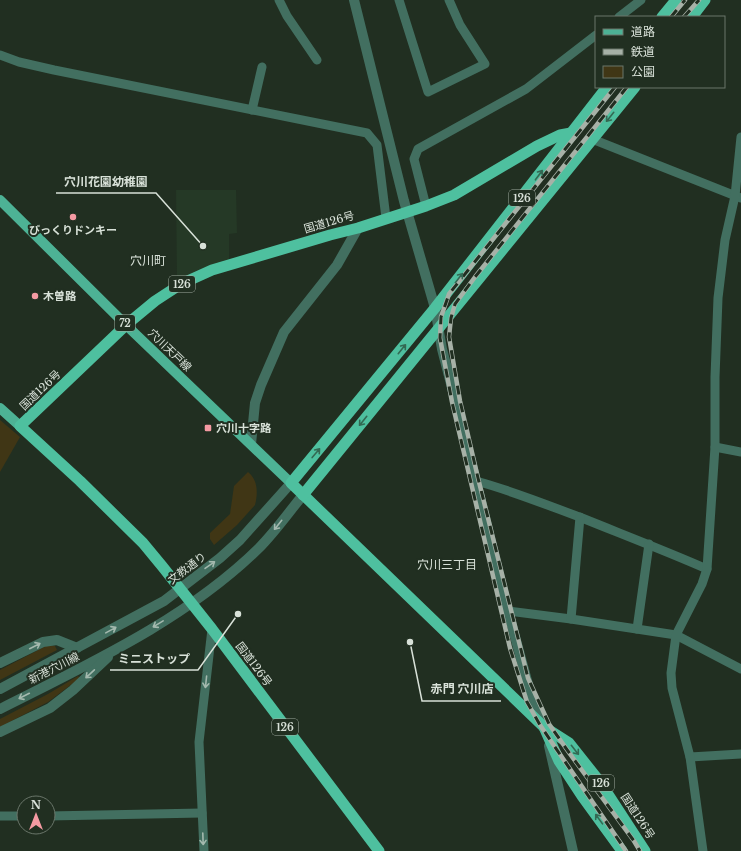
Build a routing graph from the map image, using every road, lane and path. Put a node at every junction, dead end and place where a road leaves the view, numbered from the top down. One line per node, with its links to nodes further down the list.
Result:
1 (279, 0): 13 (street)
2 (354, 0): 26 (street)
3 (399, 0): 4 (street)
4 (449, 0)
5 (641, 0): 8 (street)
6 (676, 0): 9 (highway)
7 (705, 0): 10 (highway)
8 (620, 16)
9 (663, 16)
10 (693, 16)
11 (595, 36): 23 (street)
12 (0, 55): 17 (street)
13 (317, 60)
14 (262, 67): 17 (street)
15 (606, 88): 18 (highway, 126)
16 (633, 88): 20 (highway, 126, one-way to 20)
17 (252, 110): 24 (street)
18 (571, 133): 23 (highway, 国道126号 / 126); 26 (highway, 126, one-way to 18)
19 (741, 137): 21 (street)
20 (592, 139): 21 (street); 28 (highway, 126)
21 (738, 197): 32 (street)
22 (0, 200): 27 (main road, 穴川天戸線 / 72)
23 (426, 206): 24 (highway, 国道126号 / 126)
24 (386, 218): 25 (highway, 国道126号 / 126)
25 (358, 228): 27 (highway, 国道126号 / 126); 31 (street)
26 (435, 308): 28 (street); 35 (highway, 126, one-way to 26)
27 (126, 325): 30 (highway, 国道126号 / 126); 31 (main road, 穴川天戸線 / 72)
28 (439, 326): 34 (street); 36 (highway, 126, one-way to 36)
29 (0, 408): 30 (main road)
30 (20, 426): 40 (highway, 国道126号 / 126)
31 (251, 444): 35 (main road, 穴川天戸線 / 72)
32 (714, 447): 33 (street); 39 (street)
33 (741, 452)
34 (476, 481): 37 (street); 42 (street)
35 (291, 483): 36 (highway, 国道126号 / 126); 40 (street, 文教通り, one-way to 35)
36 (303, 494): 41 (street, one-way to 41); 53 (highway, 国道126号 / 126)
37 (580, 517): 38 (street); 43 (street)
38 (650, 544): 39 (street); 45 (street)
39 (707, 569): 46 (street)
40 (179, 588): 41 (highway, 国道126号 / 126); 47 (street, 文教通り, one-way to 40)
41 (191, 604): 44 (highway, 国道126号 / 126); 48 (street, one-way to 48)
42 (508, 611): 43 (street); 53 (street)
43 (572, 619): 45 (street)
44 (212, 629): 57 (street, one-way to 57); 62 (highway, 国道126号 / 126)
45 (637, 629): 46 (street)
46 (676, 635): 50 (street); 56 (street)
47 (77, 648): 49 (street, one-way to 47); 51 (street, 新港穴川線)
48 (118, 648): 52 (street, 新港穴川線, one-way to 52); 54 (street, one-way to 54)
49 (0, 664)
50 (741, 669)
51 (0, 689)
52 (0, 709)
53 (544, 727): 63 (street); 64 (highway, 国道126号 / 126, one-way to 53); 65 (highway, 国道126号 / 126, one-way to 65)
54 (0, 732)
55 (741, 754): 56 (street)
56 (690, 757): 66 (street)
57 (202, 813): 60 (street); 61 (street, one-way to 61)
58 (0, 816): 59 (street)
59 (16, 816)
60 (56, 816)
61 (204, 851)
62 (379, 851)
63 (572, 851)
64 (622, 851)
65 (645, 851)
66 (703, 851)

